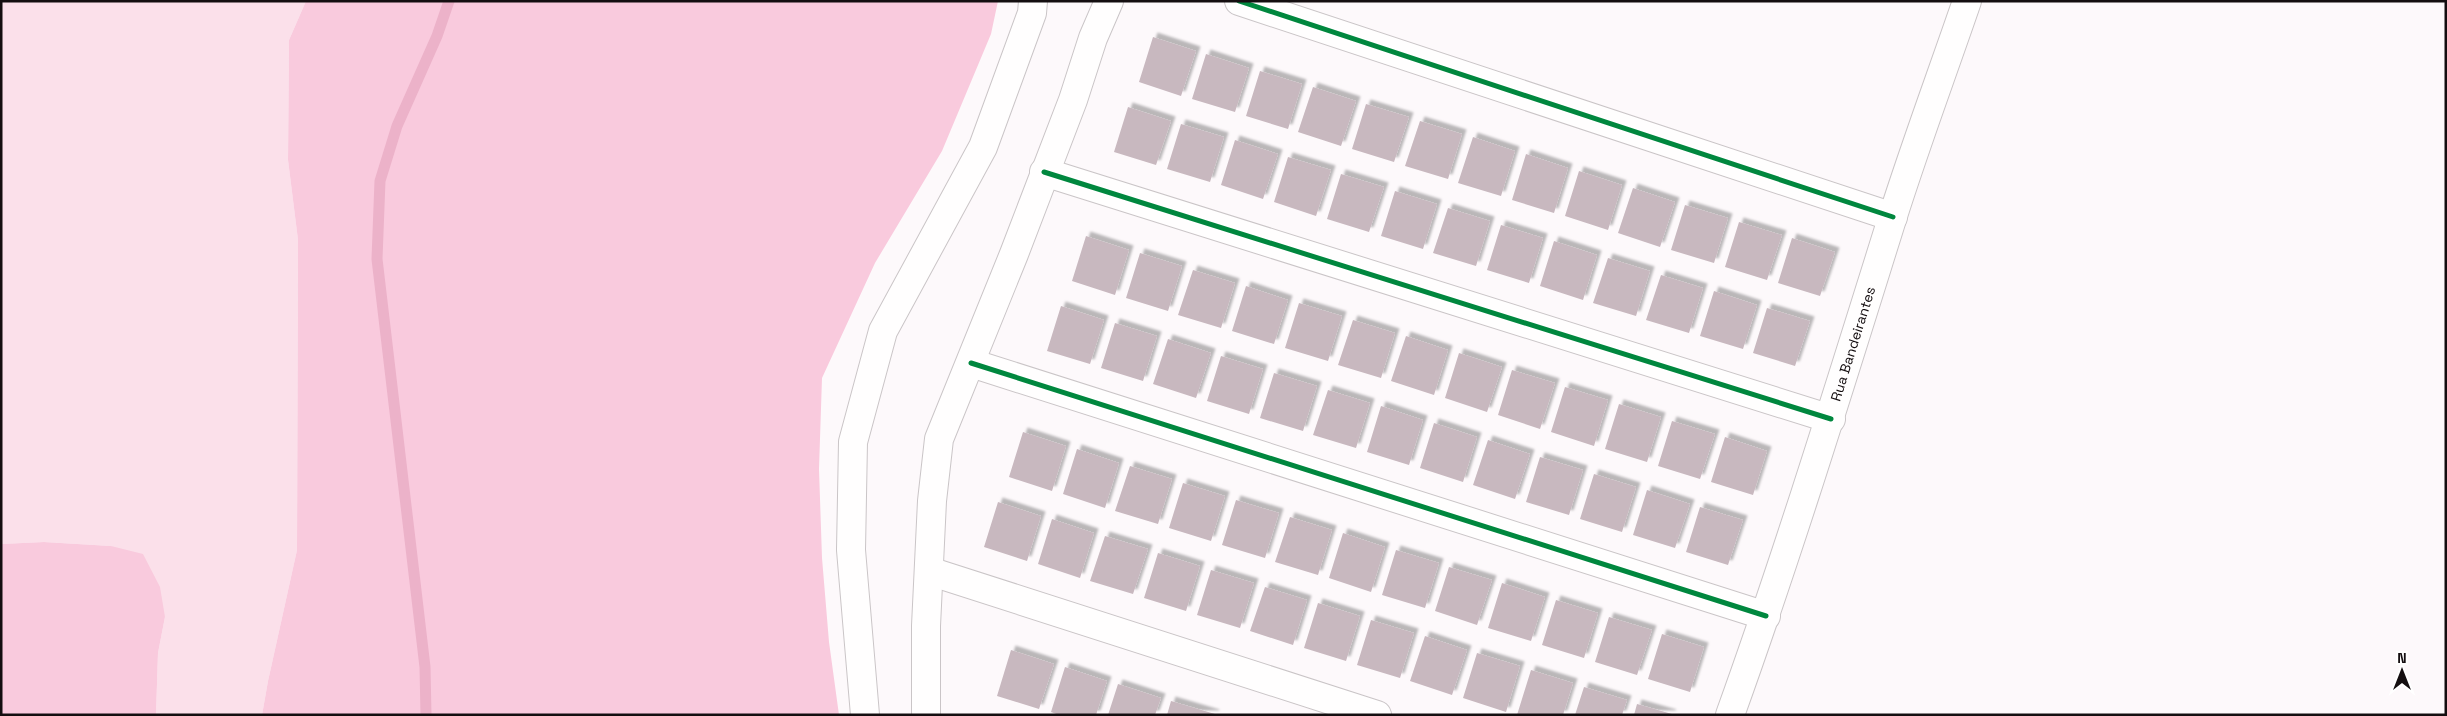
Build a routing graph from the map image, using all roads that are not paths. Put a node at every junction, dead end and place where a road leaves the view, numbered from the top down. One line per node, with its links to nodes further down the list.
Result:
1 (1033, 1): 11 (street)
2 (1109, 1): 5 (street)
3 (1238, 1): 6 (street)
4 (1968, 1): 6 (street, Rua Bandeirantes)
5 (1044, 172): 7 (street); 8 (street)
6 (1893, 217): 8 (street, Rua Bandeirantes)
7 (971, 363): 9 (street); 10 (street)
8 (1831, 419): 10 (street, Rua Bandeirantes)
9 (929, 571): 12 (street); 13 (street)
10 (1766, 616): 14 (street, Rua Bandeirantes)
11 (865, 715)
12 (926, 715)
13 (1377, 715)
14 (1730, 715)

